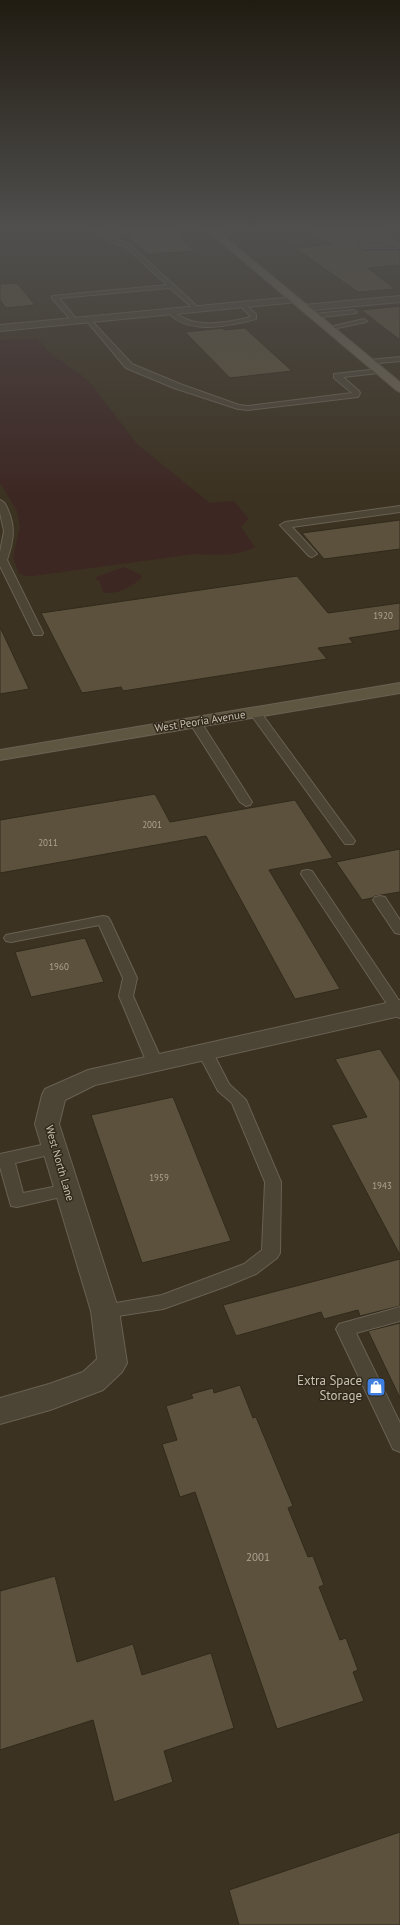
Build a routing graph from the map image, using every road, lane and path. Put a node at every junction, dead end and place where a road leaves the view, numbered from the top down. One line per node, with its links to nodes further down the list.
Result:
1 (72, 317): 8 (lane)
2 (110, 317): 7 (street)
3 (176, 317): 4 (lane)
4 (254, 317)
5 (315, 317): 10 (main road)
6 (360, 317): 10 (lane)
7 (88, 319): 8 (street); 13 (lane)
8 (75, 320): 9 (street)
9 (0, 328)
10 (328, 328): 12 (main road)
11 (400, 359): 12 (lane)
12 (369, 362): 13 (main road)
13 (380, 371): 14 (main road)
14 (400, 388)
15 (0, 503): 18 (lane)
16 (400, 509): 17 (lane)
17 (312, 554)
18 (38, 633)
19 (399, 689): 20 (main road, West Peoria Avenue)
20 (255, 712): 21 (main road, West Peoria Avenue); 24 (lane)
21 (195, 722): 22 (main road, West Peoria Avenue); 23 (lane)
22 (0, 755)
23 (246, 802)
24 (349, 841)
25 (307, 874): 29 (lane)
26 (380, 900): 27 (lane)
27 (400, 930)
28 (11, 938): 31 (lane)
29 (399, 1010): 30 (street, West North Lane)
30 (205, 1052): 31 (street, West North Lane); 35 (lane)
31 (155, 1063): 32 (street, West North Lane)
32 (55, 1148): 33 (lane); 34 (street, West North Lane)
33 (3, 1159): 34 (lane)
34 (68, 1190): 35 (street, West North Lane)
35 (105, 1311): 37 (street, West North Lane)
36 (400, 1314): 38 (lane)
37 (0, 1410)
38 (396, 1424): 39 (lane)
39 (400, 1443)

